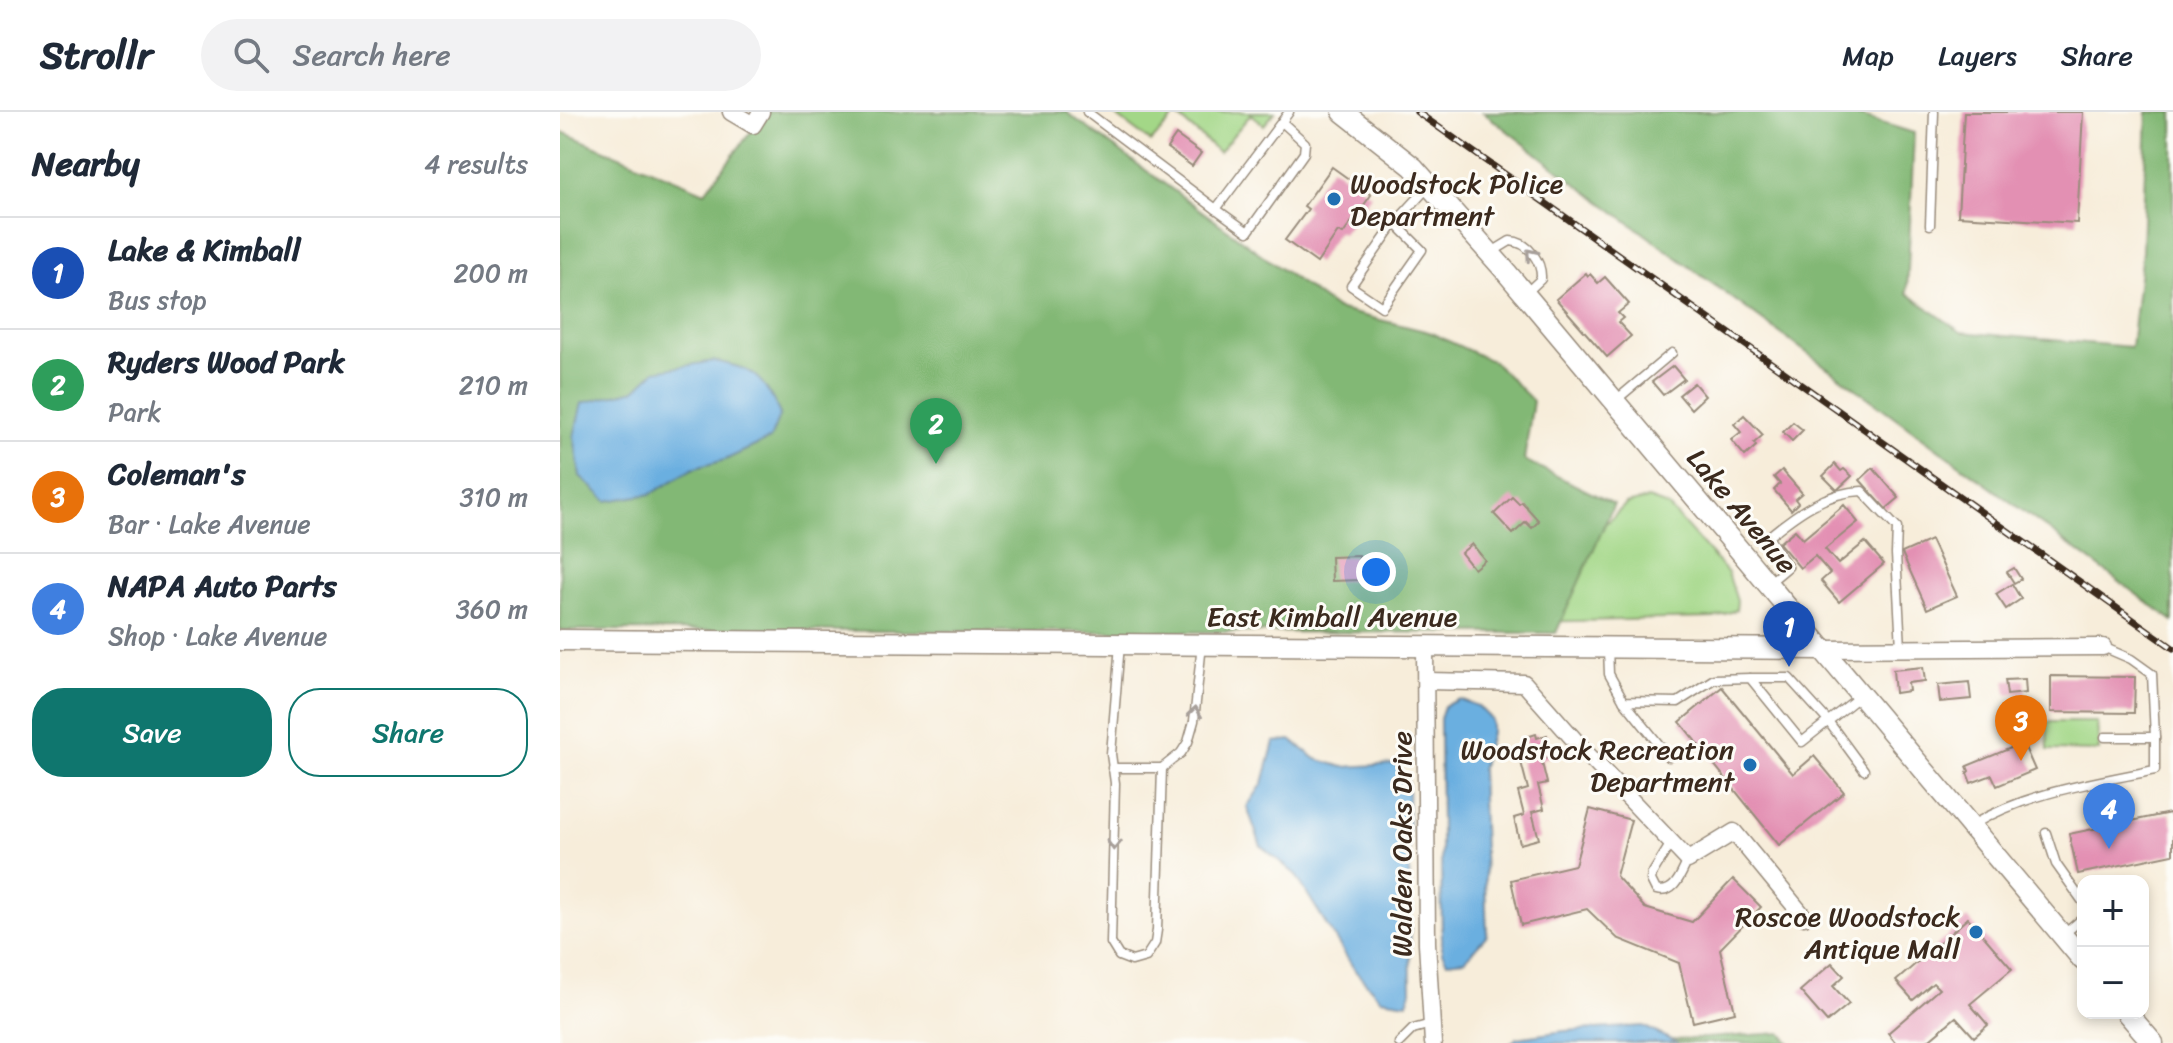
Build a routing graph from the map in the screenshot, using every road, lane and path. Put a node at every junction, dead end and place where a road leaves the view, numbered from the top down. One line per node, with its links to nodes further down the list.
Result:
1 (731, 112): 2 (street)
2 (761, 112)
3 (1087, 112): 9 (lane)
4 (1289, 112): 7 (lane)
5 (1343, 112): 8 (street, Lake Avenue)
6 (1934, 112): 11 (lane)
7 (1282, 122): 9 (lane); 9 (lane)
8 (1429, 186): 10 (lane); 12 (street, Lake Avenue)
9 (1216, 209)
10 (1395, 223): 10 (lane)
11 (1930, 225)
12 (1489, 254): 13 (street, Lake Avenue); 13 (lane, one-way to 12)
13 (1524, 294): 15 (street, Lake Avenue)
14 (1672, 353): 15 (lane)
15 (1614, 401): 16 (street, Lake Avenue)
16 (1767, 585): 23 (lane); 24 (street, Lake Avenue)
17 (560, 640): 18 (street, East Kimball Avenue)
18 (1120, 643): 19 (street, East Kimball Avenue); 33 (lane)
19 (1202, 643): 20 (street, East Kimball Avenue); 34 (lane, one-way to 19)
20 (1425, 645): 21 (street, East Kimball Avenue); 26 (street, Walden Oaks Drive)
21 (1608, 647): 24 (street, East Kimball Avenue); 28 (lane)
22 (2103, 647): 23 (street, East Kimball Avenue); 31 (lane)
23 (1901, 648): 24 (street, East Kimball Avenue)
24 (1822, 649): 27 (street, Lake Avenue)
25 (1750, 678): 28 (lane); 29 (lane); 29 (lane)
26 (1427, 681): 38 (street); 46 (street, Walden Oaks Drive)
27 (1861, 696): 29 (lane); 36 (street, Lake Avenue)
28 (1624, 701): 32 (lane)
29 (1828, 721): 35 (lane)
30 (2105, 737): 31 (lane)
31 (2155, 737): 36 (lane)
32 (1669, 757)
33 (1112, 768): 34 (lane); 34 (lane, one-way to 34)
34 (1162, 768)
35 (1864, 770)
36 (1971, 826): 43 (street, Lake Avenue)
37 (2046, 833): 40 (lane)
38 (1672, 843): 39 (street); 39 (lane)
39 (1688, 860): 41 (street)
40 (2077, 894)
41 (1804, 917)
42 (2077, 923): 43 (lane)
43 (2062, 935): 44 (street, Lake Avenue)
44 (2077, 953)
45 (2132, 1019): 49 (street)
46 (1431, 1024): 47 (lane); 48 (street, Walden Oaks Drive)
47 (1399, 1043)
48 (1433, 1043)
49 (2153, 1043)

